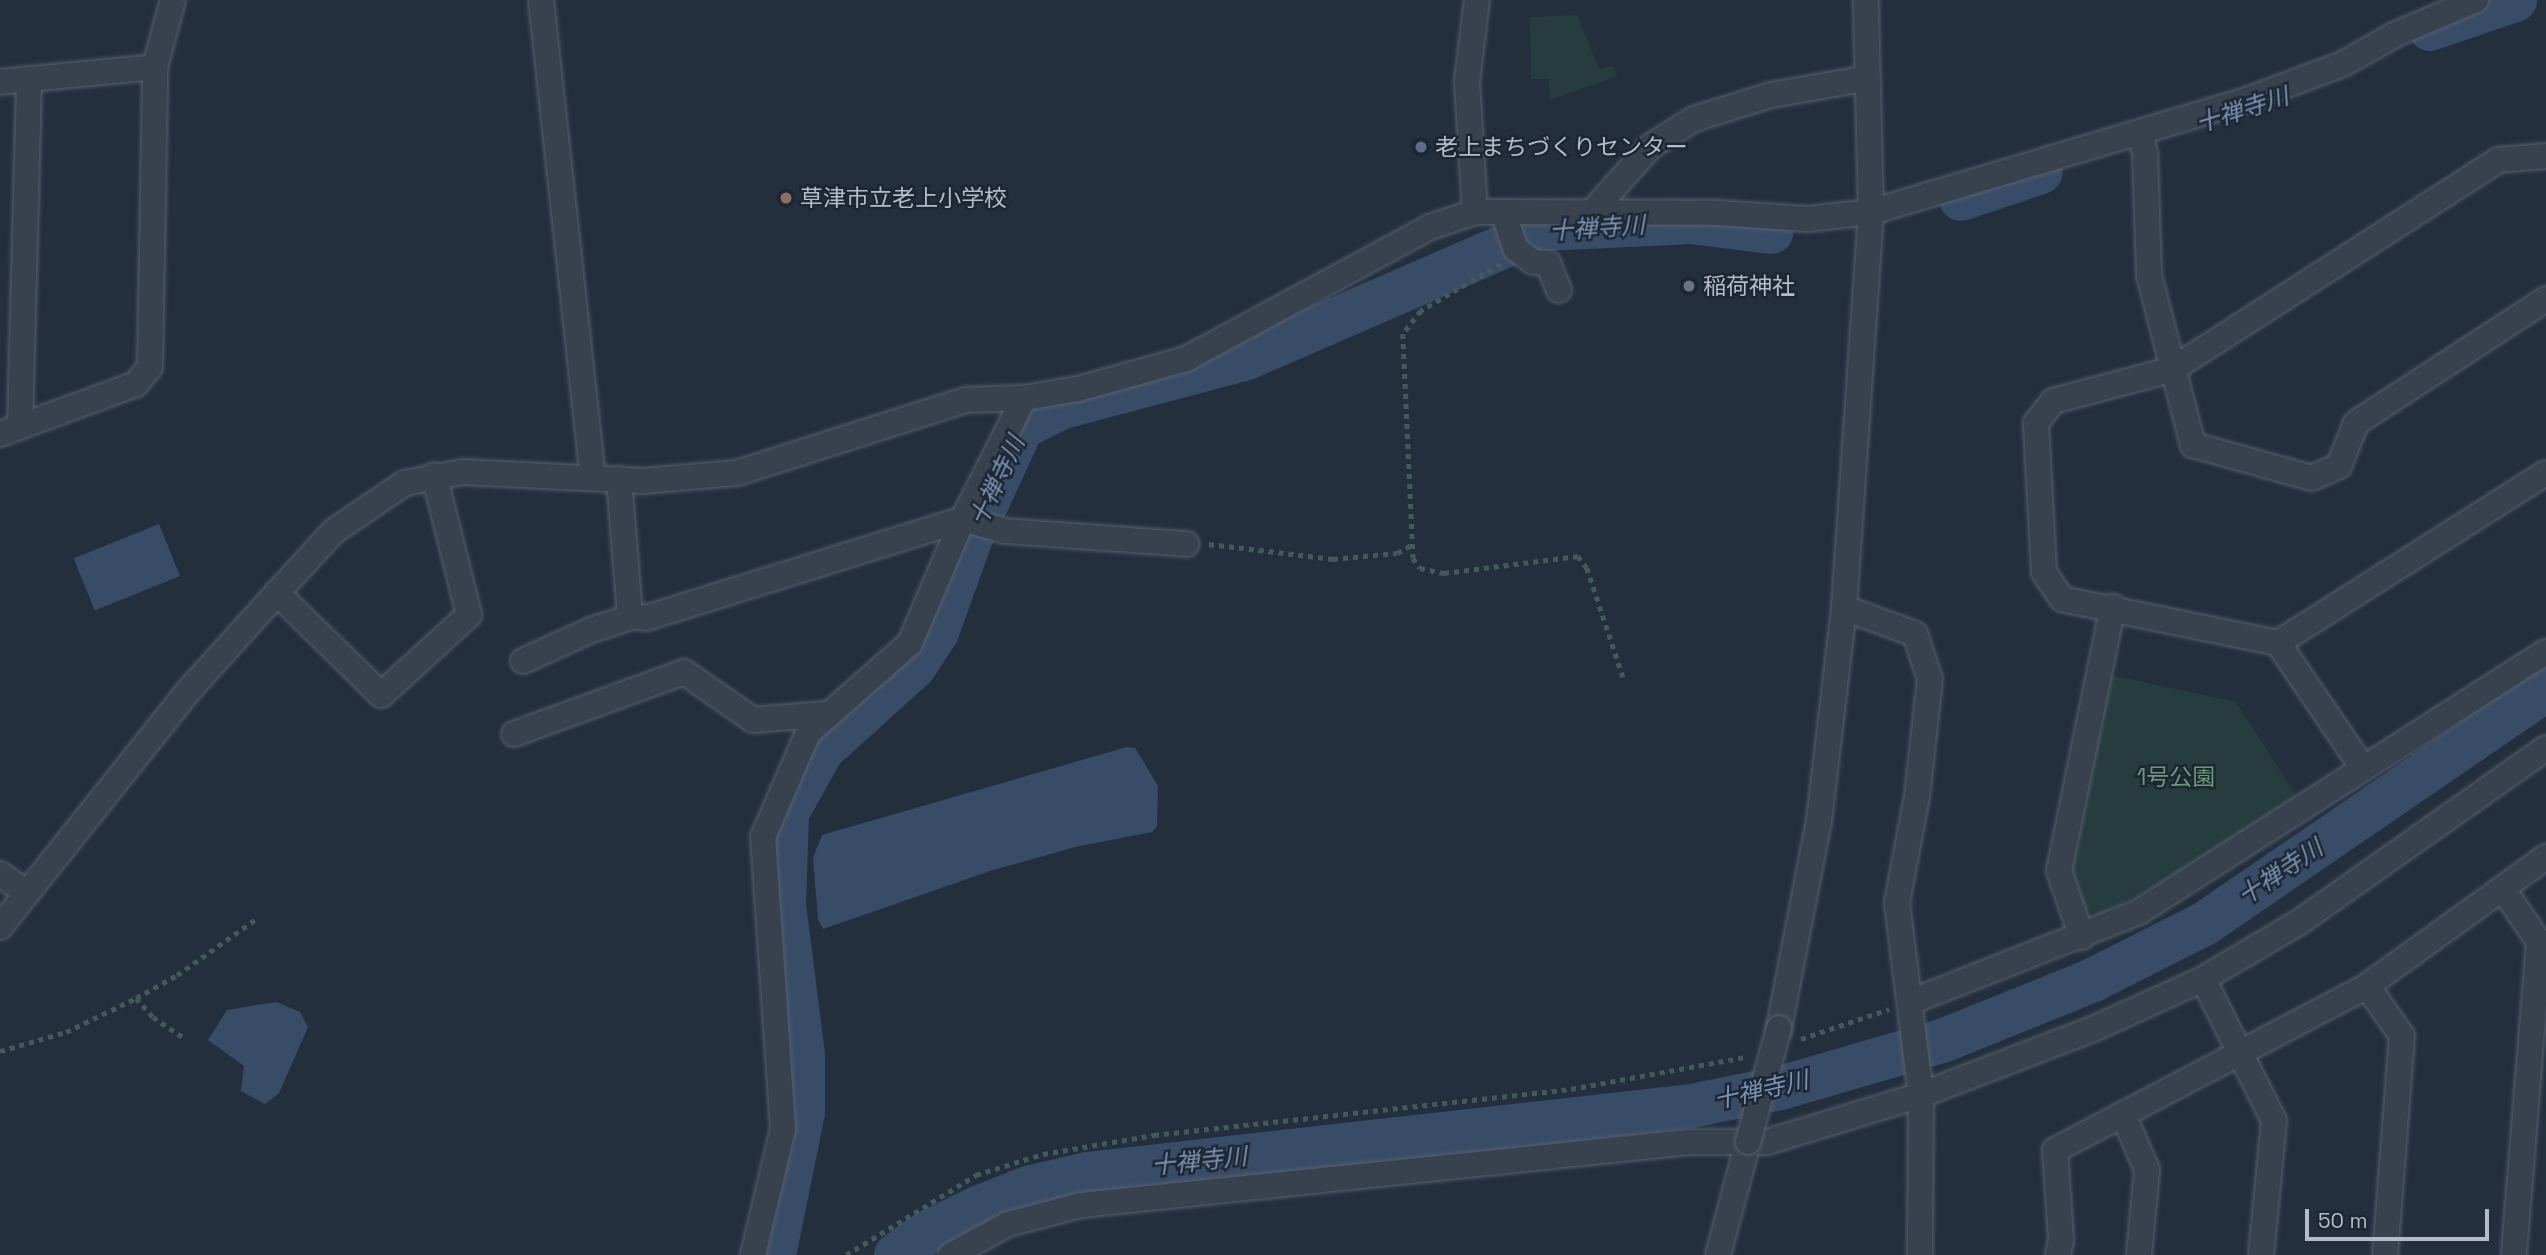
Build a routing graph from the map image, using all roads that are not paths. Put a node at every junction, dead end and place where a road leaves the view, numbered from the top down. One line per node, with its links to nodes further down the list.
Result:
1 (173, 0): 6 (street)
2 (541, 0): 23 (street)
3 (1477, 0): 13 (street)
4 (1866, 0): 7 (street)
5 (2476, 0): 10 (street)
6 (155, 67): 8 (street); 20 (street)
7 (1868, 78): 12 (street); 15 (street)
8 (29, 80): 9 (street); 20 (street)
9 (0, 82)
10 (2140, 133): 15 (street); 18 (street)
11 (2546, 156): 18 (street)
12 (1593, 211): 14 (street); 15 (street)
13 (1475, 212): 14 (street); 19 (street)
14 (1503, 212): 16 (street)
15 (1871, 212): 29 (street)
16 (1559, 290)
17 (2546, 299): 18 (street)
18 (2173, 369): 28 (street)
19 (1024, 398): 24 (street); 25 (street)
20 (10, 431)
21 (2546, 473): 31 (street)
22 (434, 475): 23 (street); 27 (street); 27 (street)
23 (593, 477): 24 (street)
24 (619, 479): 30 (street)
25 (973, 523): 26 (street); 30 (street); 34 (street)
26 (1187, 544)
27 (277, 593): 41 (street)
28 (2113, 606): 31 (street); 43 (street)
29 (1844, 608): 46 (street); 50 (street, bridge)
30 (630, 617): 33 (street)
31 (2278, 643): 37 (street)
32 (2546, 652): 37 (street)
33 (523, 661)
34 (825, 714): 35 (street); 51 (street)
35 (514, 734)
36 (2546, 748): 44 (street)
37 (2363, 768): 43 (street)
38 (2546, 857): 40 (street)
39 (0, 874): 41 (street)
40 (2503, 889): 45 (street); 59 (street)
41 (26, 892): 42 (street)
42 (0, 927)
43 (2082, 937): 46 (street)
44 (2203, 979): 47 (street); 48 (street)
45 (2367, 986): 47 (street); 58 (street)
46 (1914, 1012): 48 (street)
47 (2243, 1055): 49 (street); 57 (street)
48 (1921, 1095): 50 (street); 54 (street)
49 (2123, 1114): 55 (street); 56 (street)
50 (1748, 1142): 52 (street); 53 (street)
51 (753, 1255)
52 (951, 1255)
53 (1718, 1255)
54 (1920, 1255)
55 (2058, 1255)
56 (2139, 1255)
57 (2261, 1255)
58 (2385, 1255)
59 (2514, 1255)

